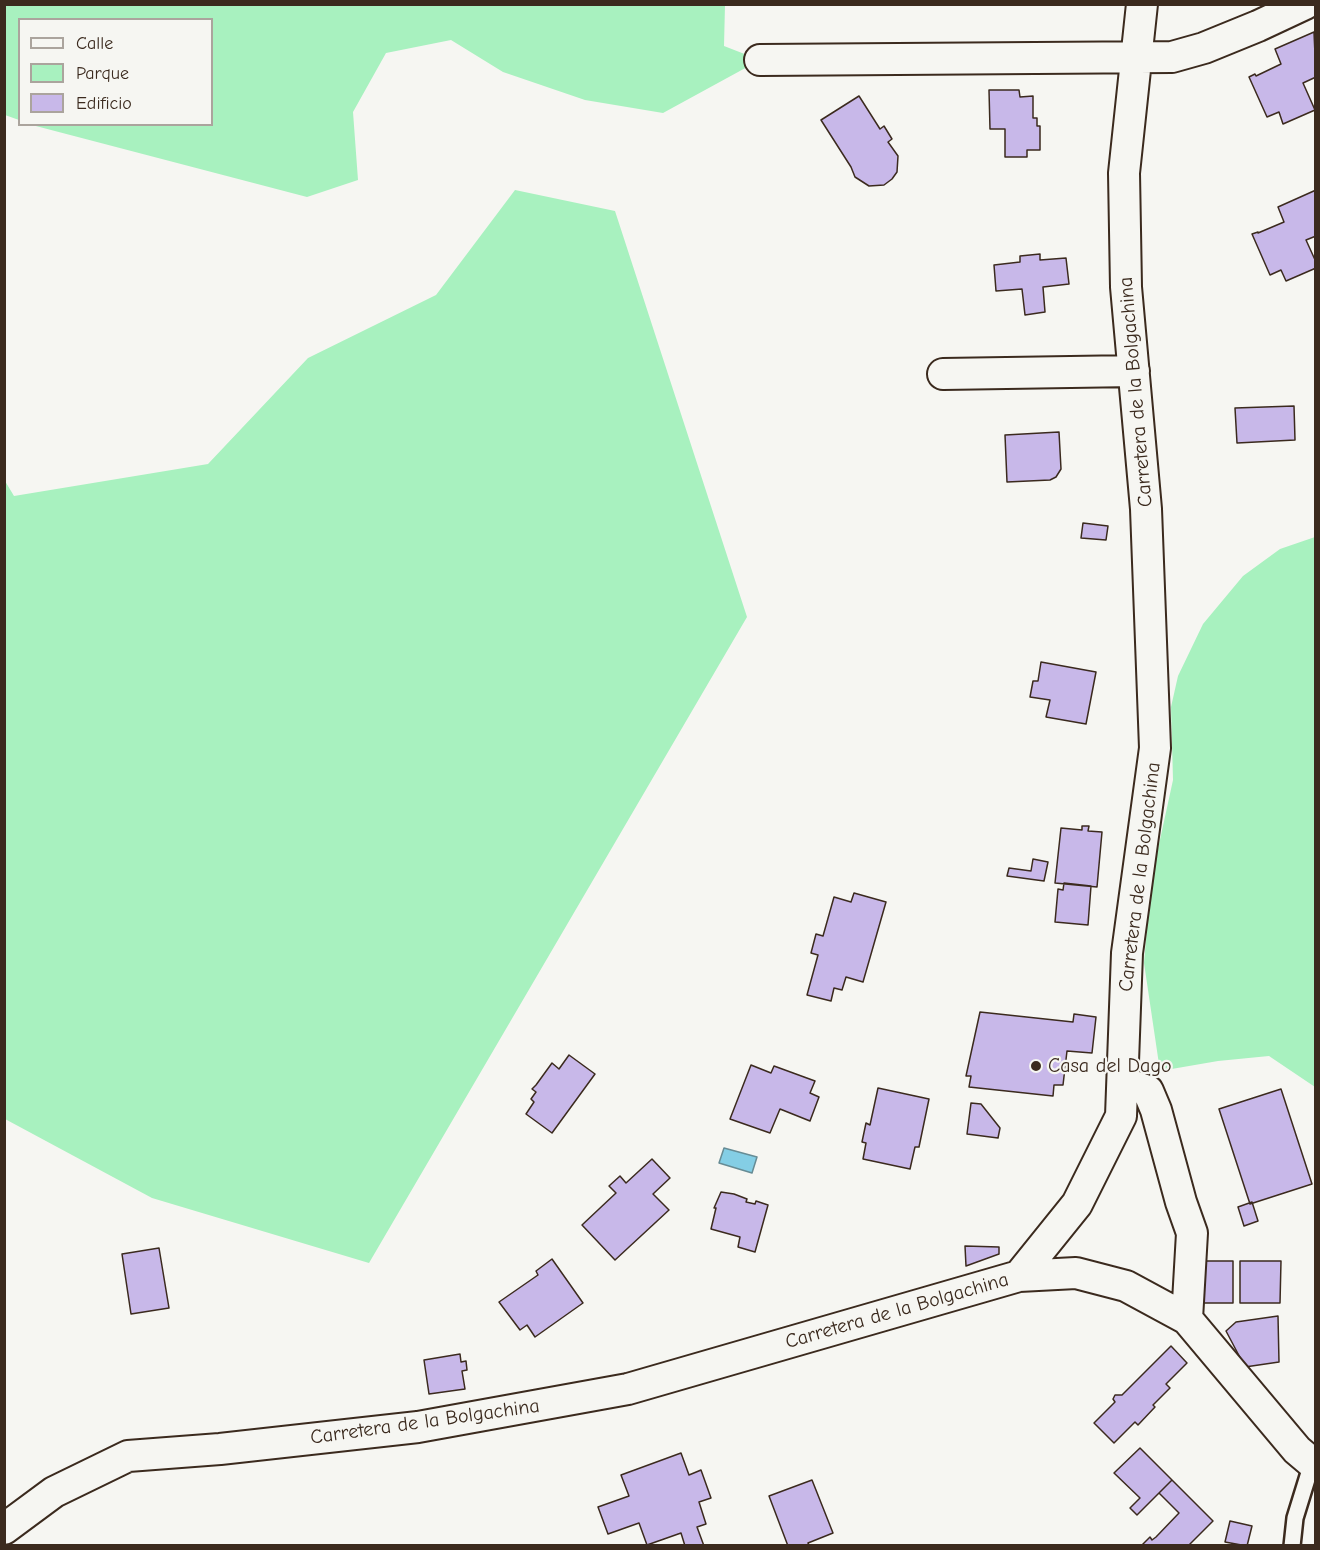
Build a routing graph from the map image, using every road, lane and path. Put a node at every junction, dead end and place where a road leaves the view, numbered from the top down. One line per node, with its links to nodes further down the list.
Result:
1 (1142, 4): 3 (street, Carretera de la Bolgachina)
2 (1305, 4): 3 (street)
3 (1137, 58): 4 (street); 5 (street, Carretera de la Bolgachina)
4 (760, 60)
5 (1134, 371): 6 (street); 7 (street, Carretera de la Bolgachina)
6 (943, 374)
7 (1123, 1082): 8 (street, Carretera de la Bolgachina); 9 (street)
8 (1019, 1276): 9 (street); 11 (street, Carretera de la Bolgachina)
9 (1187, 1318): 10 (street)
10 (1313, 1464): 12 (lane)
11 (4, 1529)
12 (1292, 1545)

